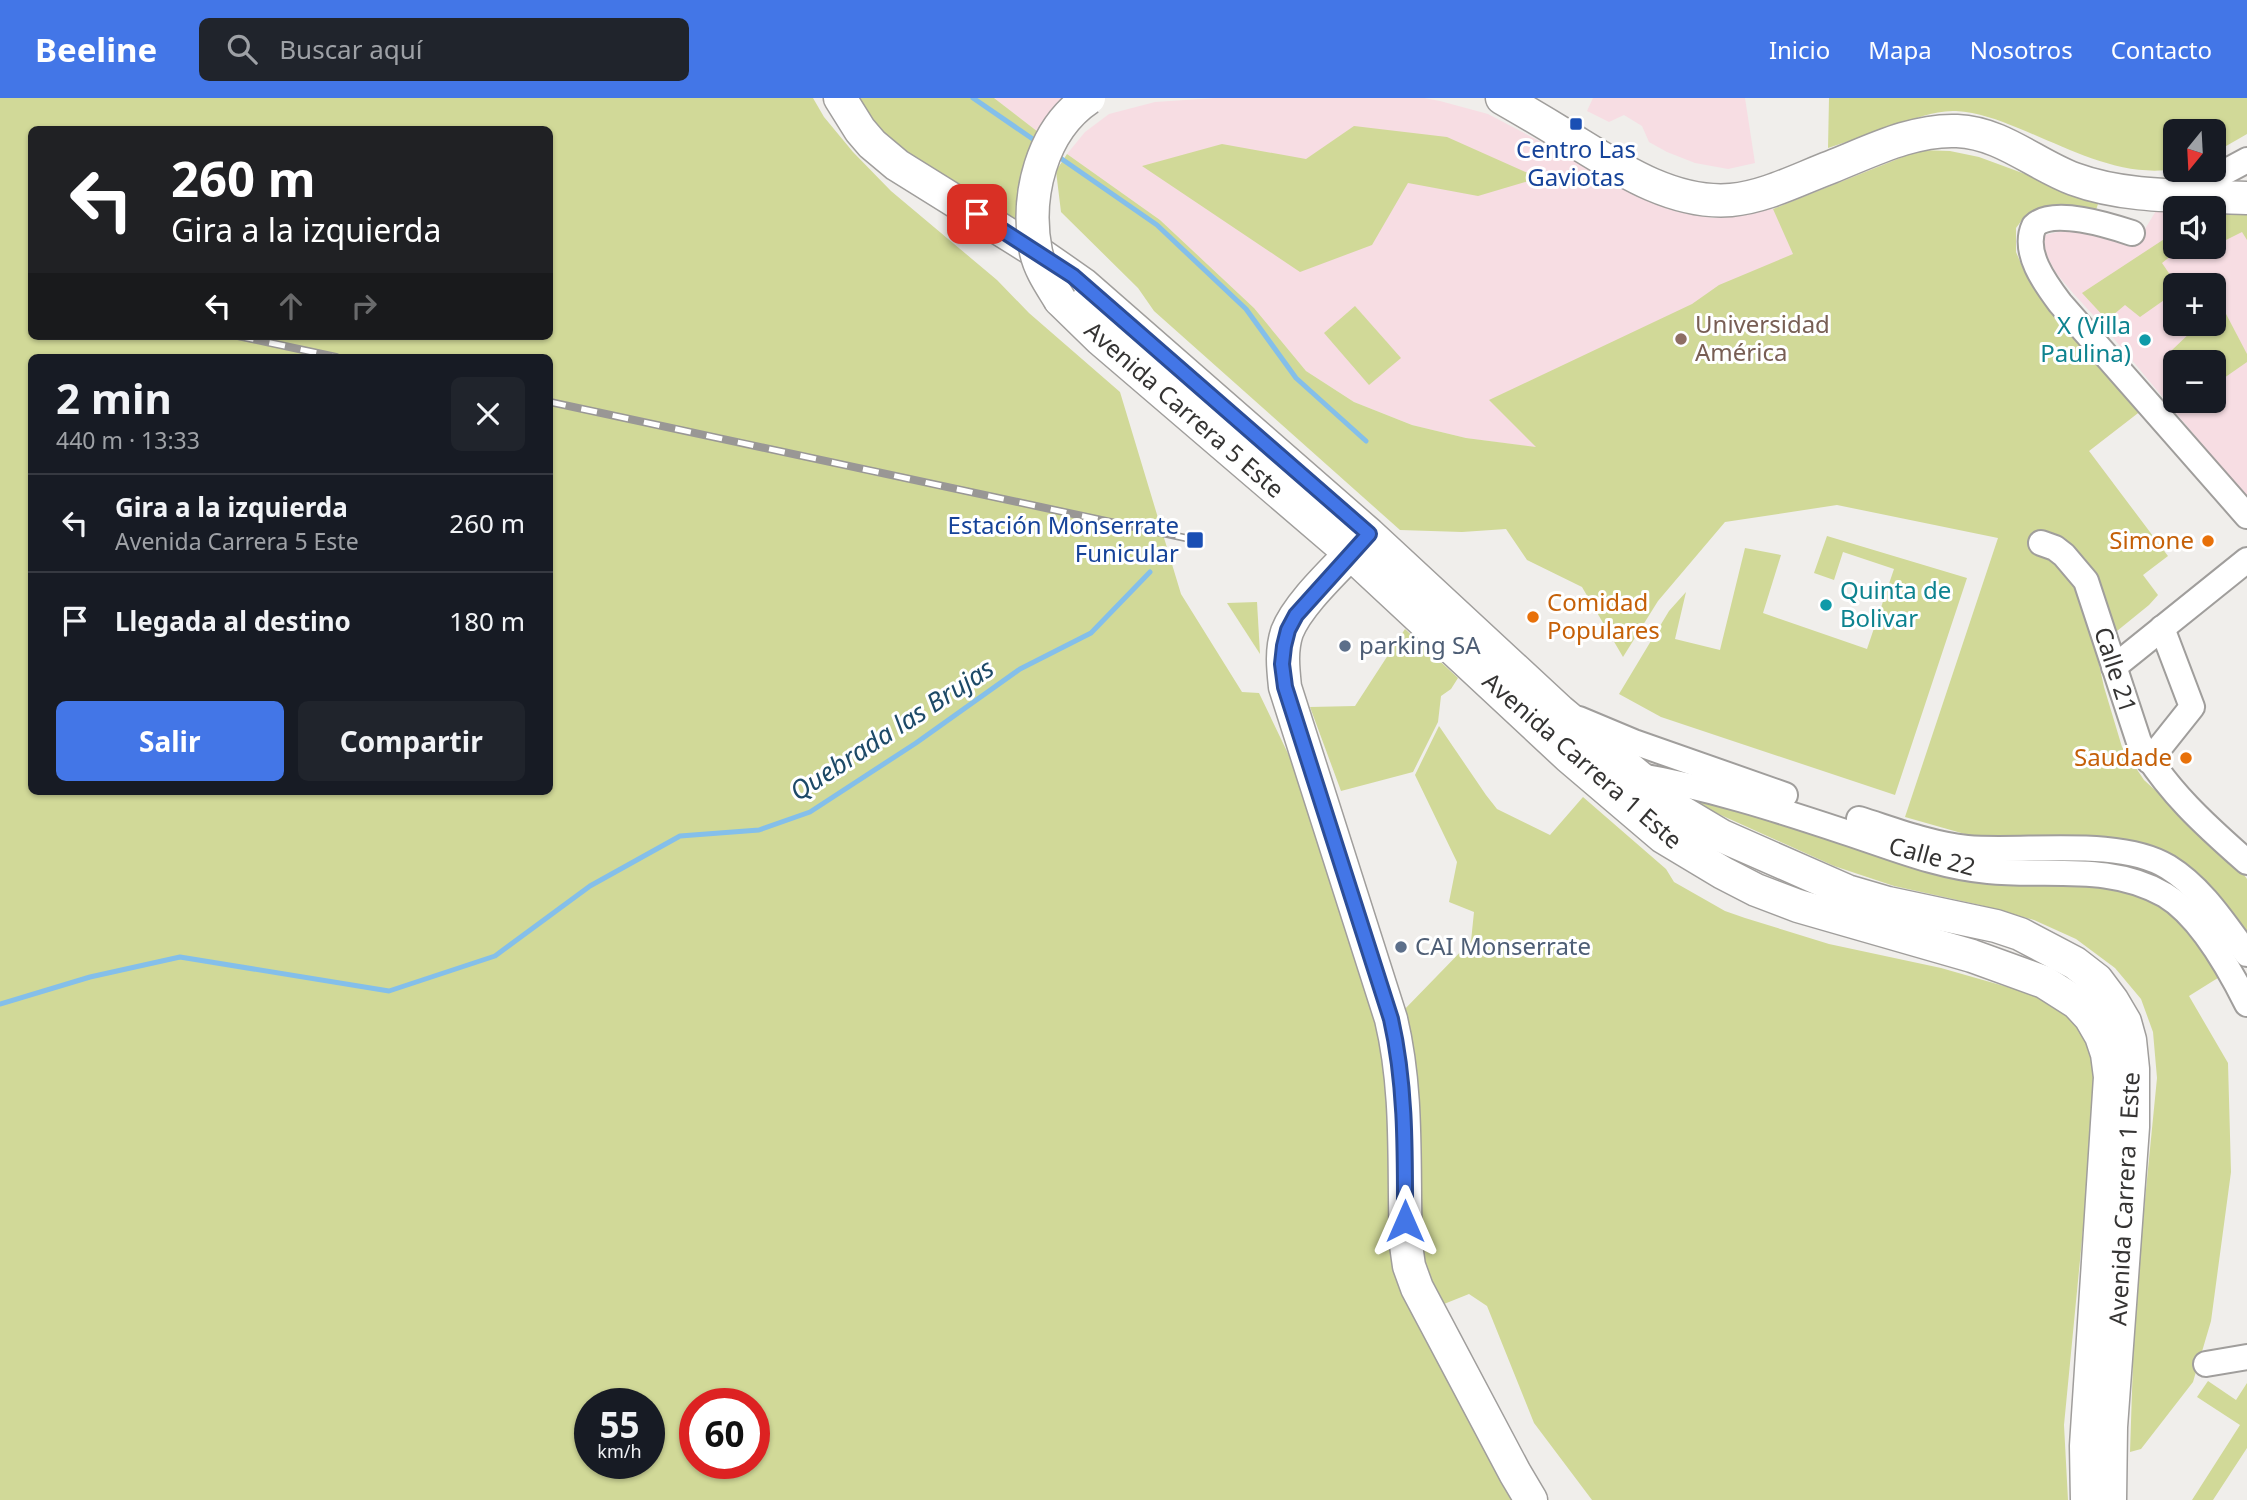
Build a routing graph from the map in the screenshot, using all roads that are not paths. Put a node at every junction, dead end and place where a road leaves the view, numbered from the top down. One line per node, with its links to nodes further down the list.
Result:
1 (840, 98): 10 (main road, Avenida Carrera 5 Este)
2 (1089, 98): 10 (main road, Avenida Carrera 5 Este, bridge)
3 (1502, 98): 5 (main road)
4 (2247, 160): 5 (street)
5 (2182, 195): 6 (main road)
6 (2247, 198)
7 (2132, 233): 8 (street)
8 (2247, 516)
9 (2041, 543): 13 (street, Calle 21)
10 (1360, 544): 14 (main road, Avenida Carrera 1 Este); 15 (main road, Avenida Carrera 1 Este); 25 (main road)
11 (2247, 560): 12 (street)
12 (2162, 628): 13 (street); 16 (street)
13 (2114, 667): 16 (street, Calle 21)
14 (1560, 711): 17 (main road, Avenida Carrera 1 Este); 19 (street, Calle 22)
15 (1569, 757): 17 (street, Calle 22); 26 (main road, Avenida Carrera 1 Este)
16 (2149, 761): 18 (street, Calle 21)
17 (1637, 776): 20 (street, Calle 22); 27 (main road, Avenida Carrera 1 Este)
18 (2247, 862)
19 (2247, 954)
20 (2231, 973): 21 (street); 22 (street, Calle 22)
21 (2247, 995)
22 (2247, 1004)
23 (2247, 1357): 24 (street)
24 (2206, 1364)
25 (1531, 1500)
26 (2087, 1500)
27 (2110, 1500)

